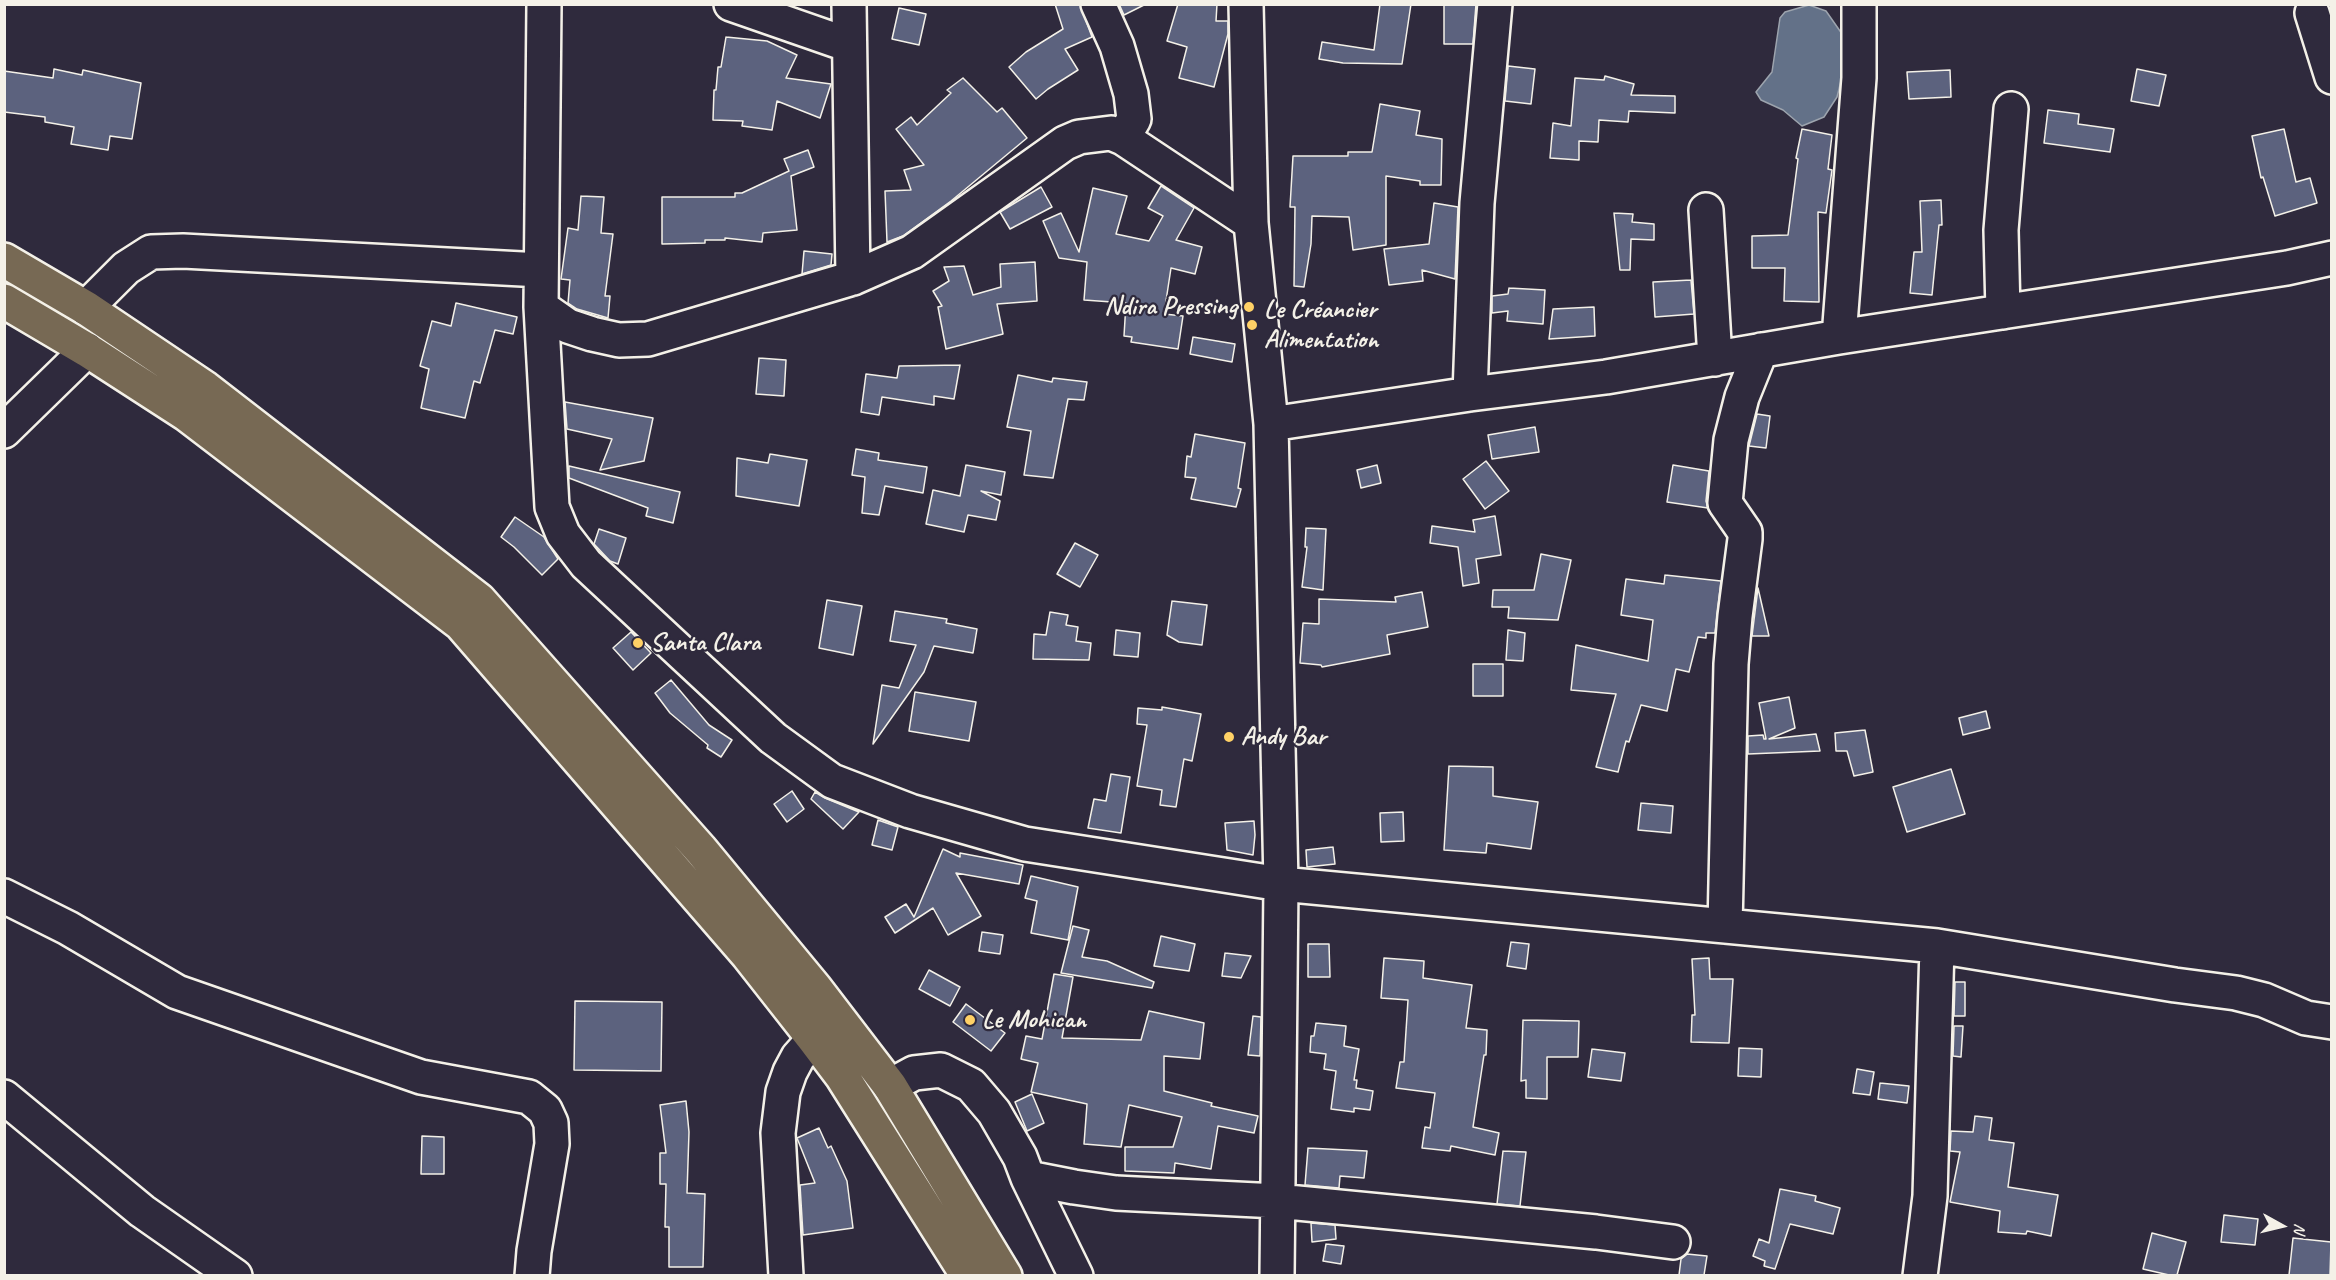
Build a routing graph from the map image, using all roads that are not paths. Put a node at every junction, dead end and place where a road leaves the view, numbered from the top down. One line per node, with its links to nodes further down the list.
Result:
1 (544, 4): 17 (street)
2 (731, 4): 9 (street)
3 (849, 4): 9 (street)
4 (1098, 4): 12 (street)
5 (1246, 4): 14 (street)
6 (1495, 4): 27 (street)
7 (1858, 4): 23 (street)
8 (2312, 13): 10 (street)
9 (849, 45): 18 (street)
10 (2331, 77)
11 (2011, 109): 22 (street)
12 (1123, 138): 14 (street); 18 (street)
13 (1706, 210): 26 (street)
14 (1251, 223): 28 (street)
15 (2331, 258): 22 (street)
16 (4, 260): 21 (main road)
17 (542, 270): 20 (street); 21 (street)
18 (853, 278): 20 (street)
19 (4, 301): 24 (main road)
20 (541, 307): 30 (street)
21 (86, 308): 36 (main road)
22 (2003, 312): 23 (street)
23 (1839, 337): 25 (street)
24 (87, 350): 29 (street); 35 (main road)
25 (1761, 350): 26 (street); 32 (street)
26 (1715, 358): 27 (street)
27 (1470, 394): 28 (street)
28 (1271, 424): 30 (street)
29 (4, 431)
30 (1281, 884): 32 (street); 39 (street)
31 (4, 896): 42 (street)
32 (1725, 926): 33 (street)
33 (1937, 946): 34 (street); 48 (street)
34 (2331, 1022)
35 (814, 1039): 43 (street); 44 (main road)
36 (890, 1086): 38 (street); 45 (main road)
37 (4, 1097): 41 (street)
38 (1028, 1178): 39 (street); 46 (street)
39 (1277, 1201): 40 (street); 47 (street)
40 (1673, 1242)
41 (235, 1275)
42 (532, 1275)
43 (786, 1275)
44 (968, 1275)
45 (1005, 1275)
46 (1076, 1275)
47 (1277, 1275)
48 (1920, 1275)

